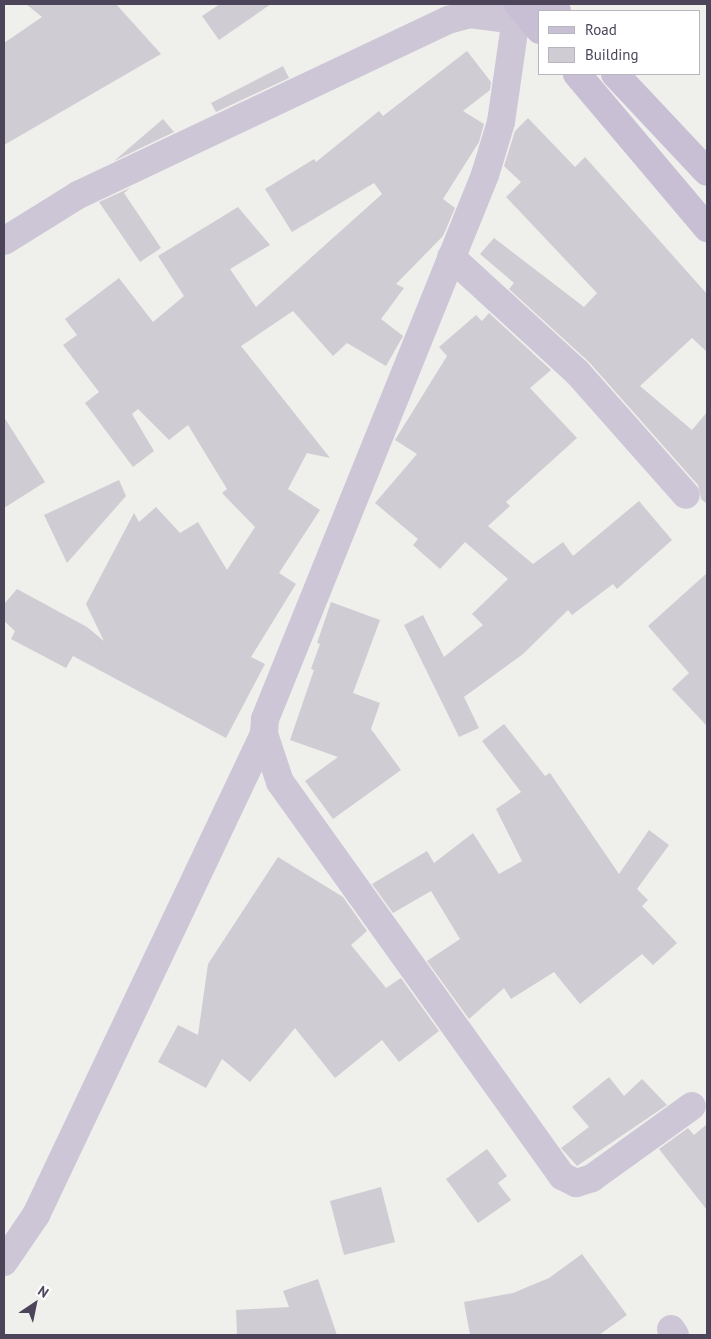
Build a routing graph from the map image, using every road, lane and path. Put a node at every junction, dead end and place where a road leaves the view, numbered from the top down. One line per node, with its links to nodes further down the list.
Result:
1 (523, 14): 6 (street); 7 (street)
2 (578, 75): 5 (main road)
3 (616, 75): 4 (main road)
4 (707, 172)
5 (707, 228)
6 (4, 241)
7 (451, 257): 8 (street); 9 (street)
8 (686, 495)
9 (264, 734): 10 (street); 11 (street)
10 (692, 1106)
11 (4, 1262)

